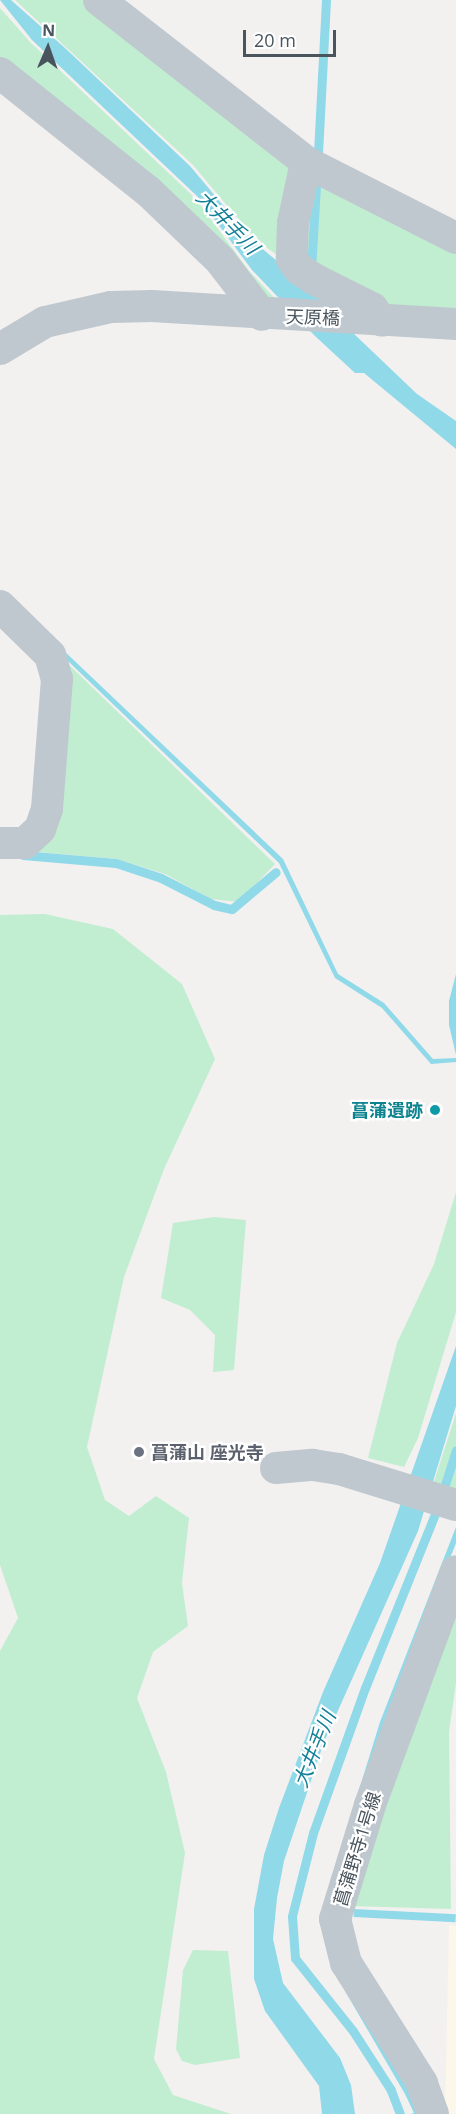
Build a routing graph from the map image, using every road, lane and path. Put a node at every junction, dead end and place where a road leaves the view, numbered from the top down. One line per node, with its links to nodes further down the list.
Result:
1 (99, 0): 3 (street)
2 (0, 73): 5 (street)
3 (306, 162): 4 (street); 6 (street)
4 (456, 238)
5 (269, 316): 6 (street, 天原橋); 8 (street, 天原橋)
6 (382, 321): 7 (street, 天原橋)
7 (456, 324)
8 (0, 349)
9 (0, 606): 10 (street)
10 (0, 843)
11 (276, 1468): 12 (street)
12 (456, 1505)
13 (456, 1571): 14 (street, 菖蒲野寺1号線)
14 (433, 2114)

